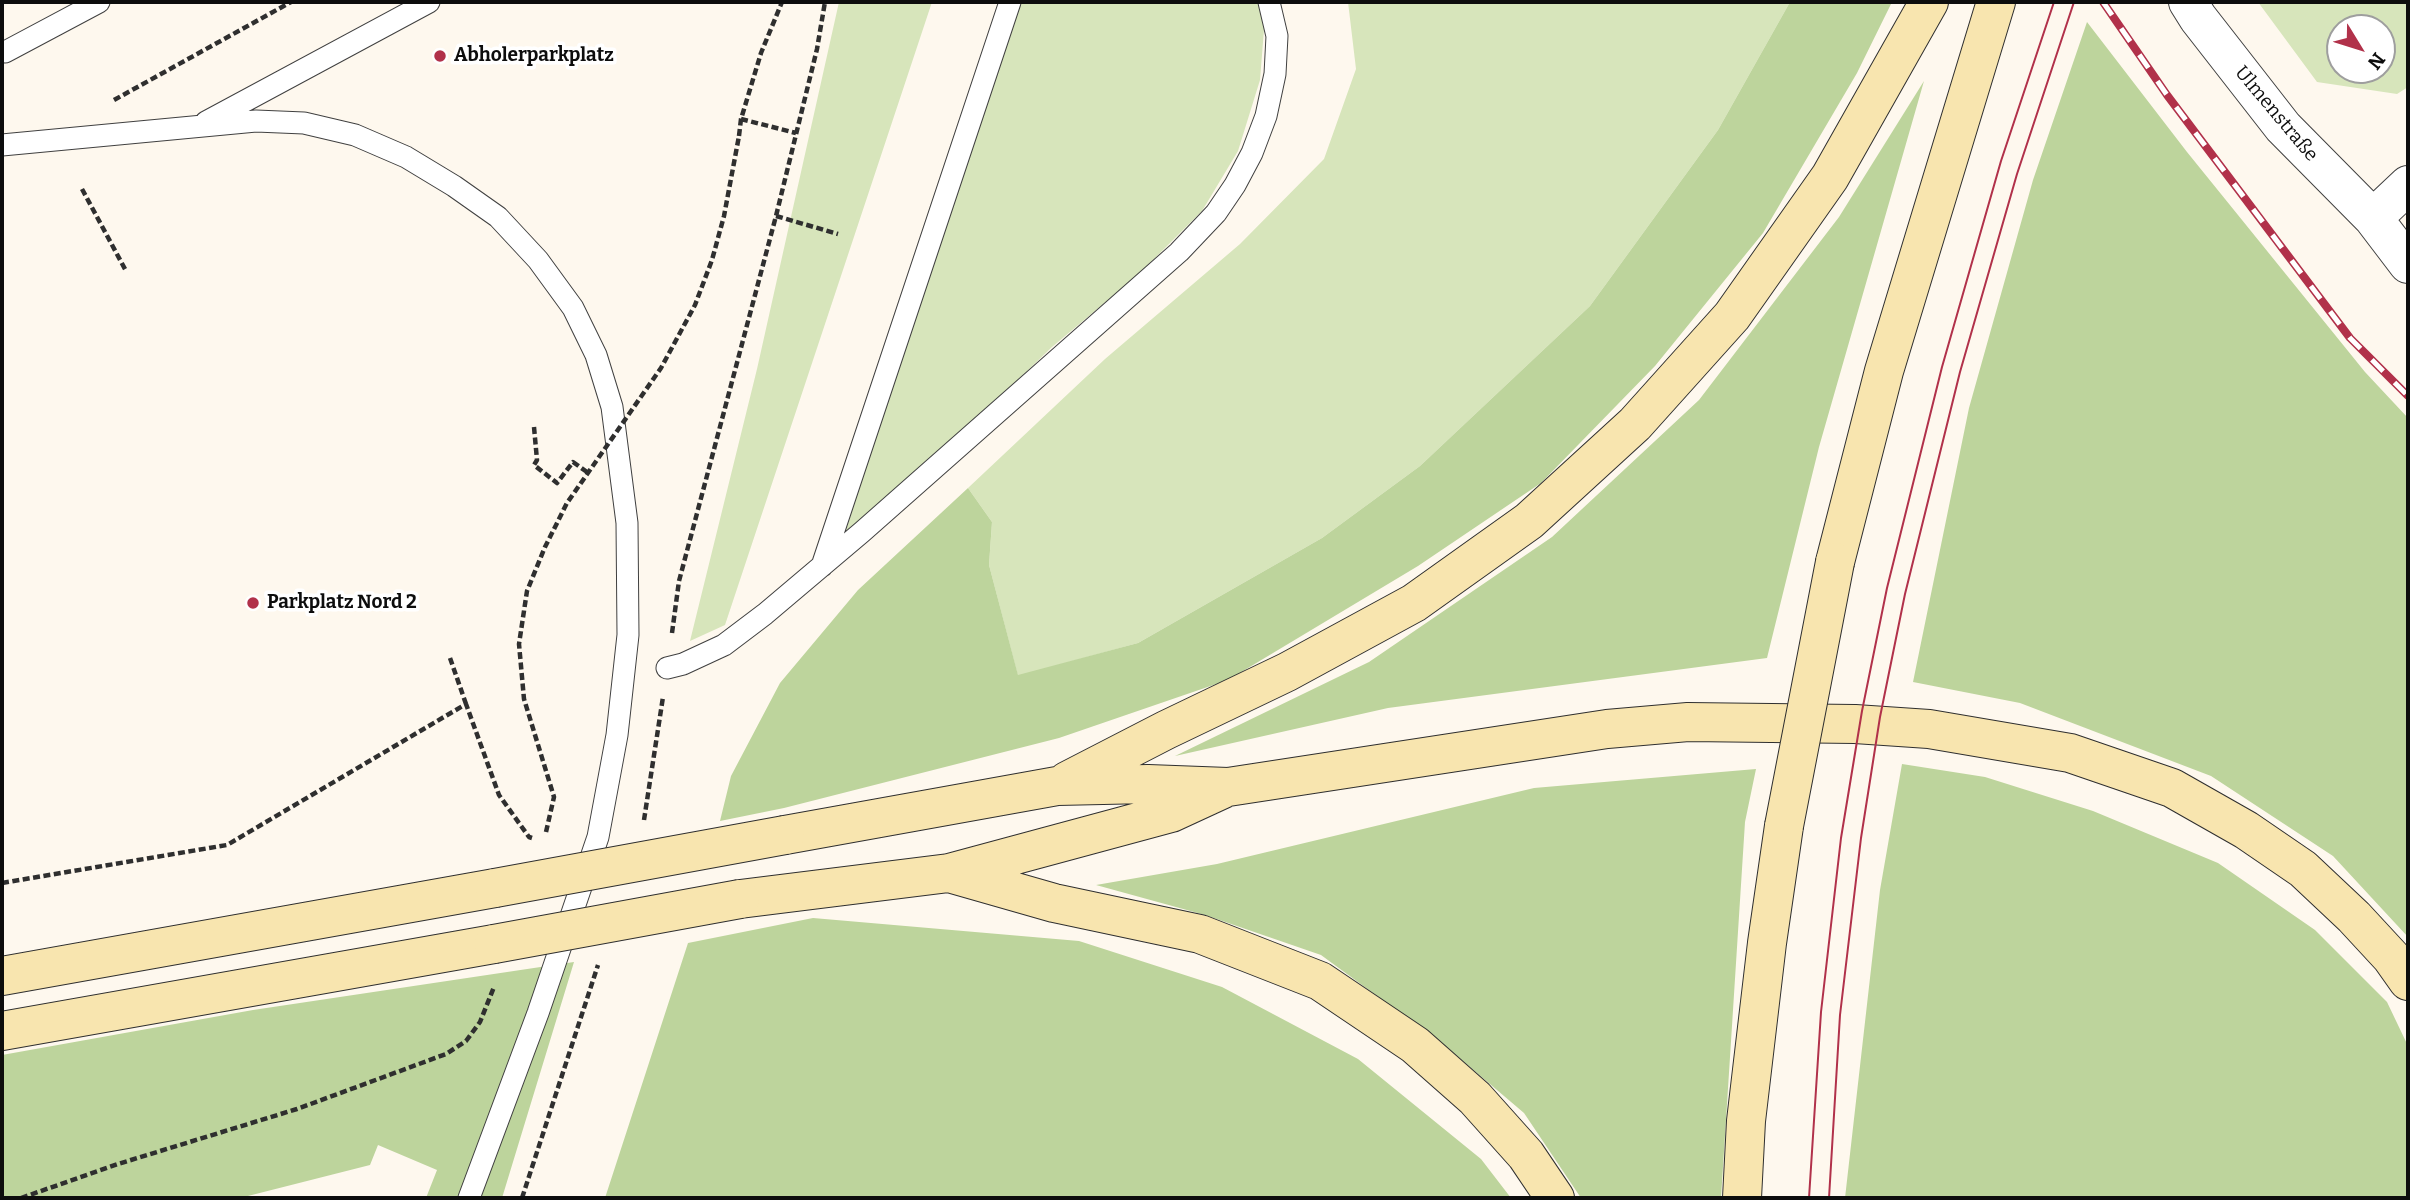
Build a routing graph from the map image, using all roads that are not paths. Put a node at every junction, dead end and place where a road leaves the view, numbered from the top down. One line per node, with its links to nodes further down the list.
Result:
1 (99, 2): 8 (lane)
2 (429, 2): 9 (lane)
3 (1010, 2): 14 (lane)
4 (1269, 2): 14 (lane)
5 (1929, 2): 16 (main road)
6 (1996, 2): 24 (main road, bridge)
7 (2193, 10): 12 (street, Ulmenstraße)
8 (5, 52)
9 (199, 126): 10 (lane); 22 (lane)
10 (2, 145)
11 (2408, 185): 12 (street)
12 (2373, 218): 13 (street, Ulmenstraße)
13 (2408, 264)
14 (821, 568): 15 (lane)
15 (667, 668)
16 (1057, 786): 17 (main road); 19 (main road, bridge)
17 (1228, 787): 18 (main road); 20 (main road)
18 (949, 873): 21 (main road, bridge); 23 (main road)
19 (2, 976)
20 (2408, 981)
21 (2, 1031)
22 (469, 1198)
23 (1555, 1198)
24 (1742, 1198)

